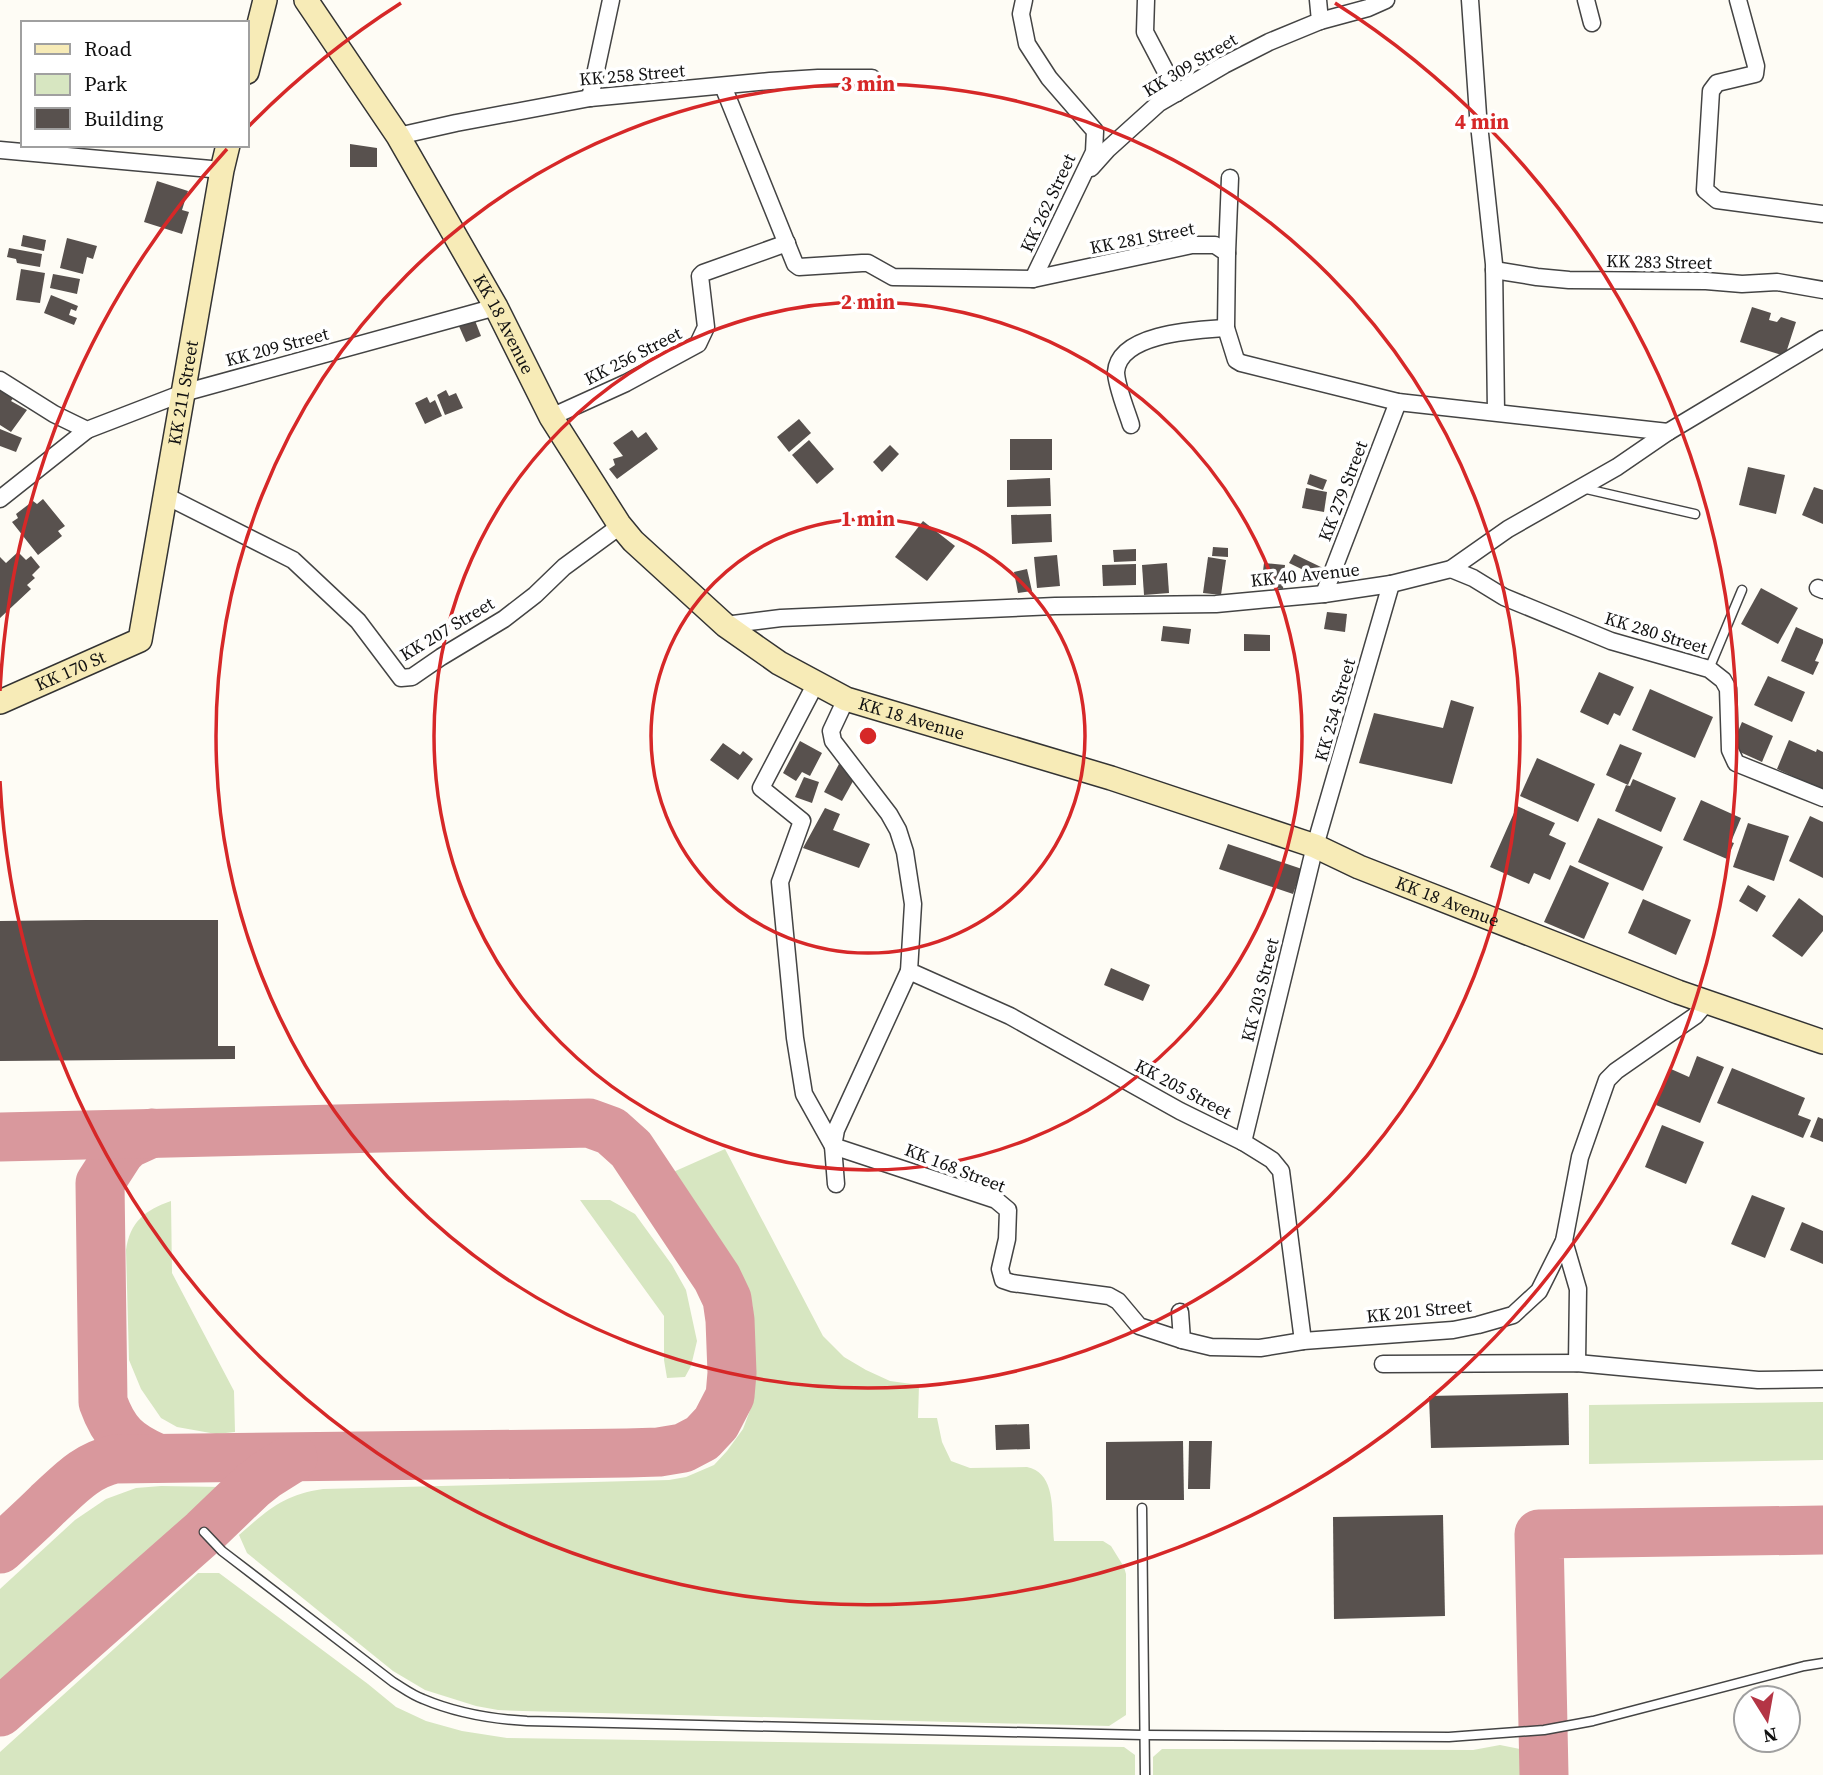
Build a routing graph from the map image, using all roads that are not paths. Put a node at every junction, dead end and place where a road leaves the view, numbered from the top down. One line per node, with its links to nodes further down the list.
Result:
1 (265, 0): 13 (main road)
2 (306, 0): 18 (main road, KK 18 Avenue)
3 (611, 0): 17 (street)
4 (1024, 0): 23 (street, KK 262 Street)
5 (1146, 0): 16 (street)
6 (1318, 0): 11 (street)
7 (1386, 0): 11 (street, KK 309 Street)
8 (1470, 0): 27 (street)
9 (1586, 0): 12 (street)
10 (1738, 0): 24 (street)
11 (1320, 21): 16 (street, KK 309 Street)
12 (1592, 23)
13 (248, 68)
14 (873, 78): 15 (street, KK 258 Street)
15 (723, 86): 17 (street, KK 258 Street); 25 (street, KK 281 Street)
16 (1177, 93): 23 (street, KK 309 Street)
17 (590, 98): 18 (street, KK 258 Street)
18 (398, 136): 30 (main road, KK 18 Avenue)
19 (228, 147): 21 (main road, KK 211 Street)
20 (0, 150): 21 (street)
21 (222, 170): 34 (main road, KK 211 Street)
22 (1230, 178): 26 (street)
23 (1080, 180): 28 (street, KK 262 Street)
24 (1823, 214)
25 (787, 243): 28 (street, KK 281 Street); 37 (street, KK 256 Street)
26 (1227, 253): 28 (street, KK 281 Street); 31 (street)
27 (1494, 270): 29 (street, KK 283 Street); 36 (street)
28 (1033, 279)
29 (1823, 290)
30 (496, 307): 34 (street, KK 209 Street); 37 (main road, KK 18 Avenue)
31 (1226, 327): 35 (street); 38 (street)
32 (1823, 339): 40 (street, KK 40 Avenue)
33 (0, 380): 39 (street)
34 (183, 393): 39 (street, KK 209 Street); 42 (main road, KK 211 Street)
35 (1398, 402): 36 (street); 49 (street, KK 279 Street)
36 (1496, 412): 40 (street)
37 (551, 417): 45 (main road, KK 18 Avenue)
38 (1131, 425)
39 (87, 429): 43 (street, KK 209 Street)
40 (1668, 432): 41 (street, KK 40 Avenue)
41 (1581, 488): 44 (lane); 46 (street, KK 40 Avenue)
42 (164, 495): 45 (street, KK 207 Street); 51 (main road, KK 211 Street)
43 (0, 499)
44 (1695, 514)
45 (620, 526): 50 (main road, KK 18 Avenue)
46 (1451, 569): 47 (street, KK 40 Avenue); 52 (street, KK 280 Street)
47 (1391, 584): 49 (street, KK 40 Avenue); 57 (street, KK 254 Street)
48 (1742, 590): 52 (lane)
49 (1324, 594): 50 (street, KK 40 Avenue)
50 (725, 625): 53 (main road, KK 18 Avenue)
51 (140, 640): 55 (main road, KK 170 St)
52 (1709, 669): 56 (street, KK 280 Street)
53 (816, 683): 54 (main road, KK 18 Avenue); 62 (street)
54 (846, 699): 57 (main road, KK 18 Avenue); 58 (street)
55 (0, 702)
56 (1823, 798)
57 (1315, 846): 59 (main road, KK 18 Avenue); 61 (street, KK 203 Street)
58 (909, 971): 61 (street, KK 205 Street); 62 (street)
59 (1707, 1002): 60 (main road, KK 18 Avenue); 64 (street, KK 201 Street)
60 (1823, 1042)
61 (1243, 1142): 67 (street, KK 205 Street)
62 (833, 1146): 63 (street); 66 (street, KK 168 Street)
63 (836, 1184)
64 (1564, 1241): 67 (street, KK 201 Street); 68 (street)
65 (1180, 1311): 66 (street)
66 (1182, 1340): 67 (street, KK 201 Street)
67 (1303, 1341)
68 (1577, 1363): 69 (street); 70 (street)
69 (1383, 1364)
70 (1823, 1379)
71 (1142, 1508): 74 (lane)
72 (204, 1532): 74 (lane)
73 (1823, 1663): 74 (lane)
74 (1143, 1735): 75 (lane)
75 (1144, 1775)

